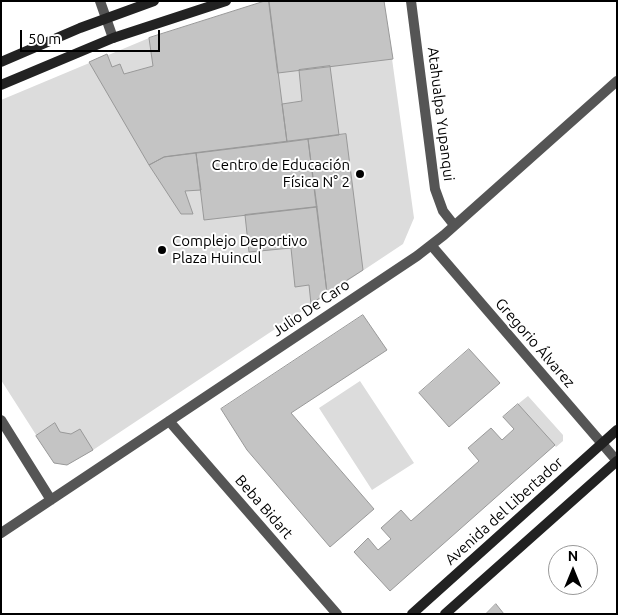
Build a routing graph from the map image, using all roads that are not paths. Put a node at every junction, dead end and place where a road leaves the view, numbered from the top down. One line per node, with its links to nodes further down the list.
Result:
1 (100, 1): 5 (street)
2 (154, 1): 5 (main road)
3 (226, 1): 6 (main road)
4 (412, 1): 10 (street, Atahualpa Yupanqui)
5 (106, 18): 6 (street); 7 (main road)
6 (113, 38): 9 (main road)
7 (1, 62)
8 (617, 81): 10 (street, Julio De Caro)
9 (1, 85)
10 (454, 225): 11 (street, Julio De Caro)
11 (431, 245): 13 (street, Julio De Caro); 15 (street, Gregorio Álvarez)
12 (1, 420): 17 (street)
13 (169, 421): 17 (street, Julio De Caro); 19 (street, Beba Bidart)
14 (617, 430): 15 (main road, Avenida del Libertador)
15 (602, 444): 16 (street, Gregorio Álvarez); 20 (main road, Avenida del Libertador)
16 (617, 461): 21 (main road)
17 (51, 500): 18 (street, Julio De Caro)
18 (1, 533)
19 (337, 614)
20 (412, 614)
21 (445, 614)

